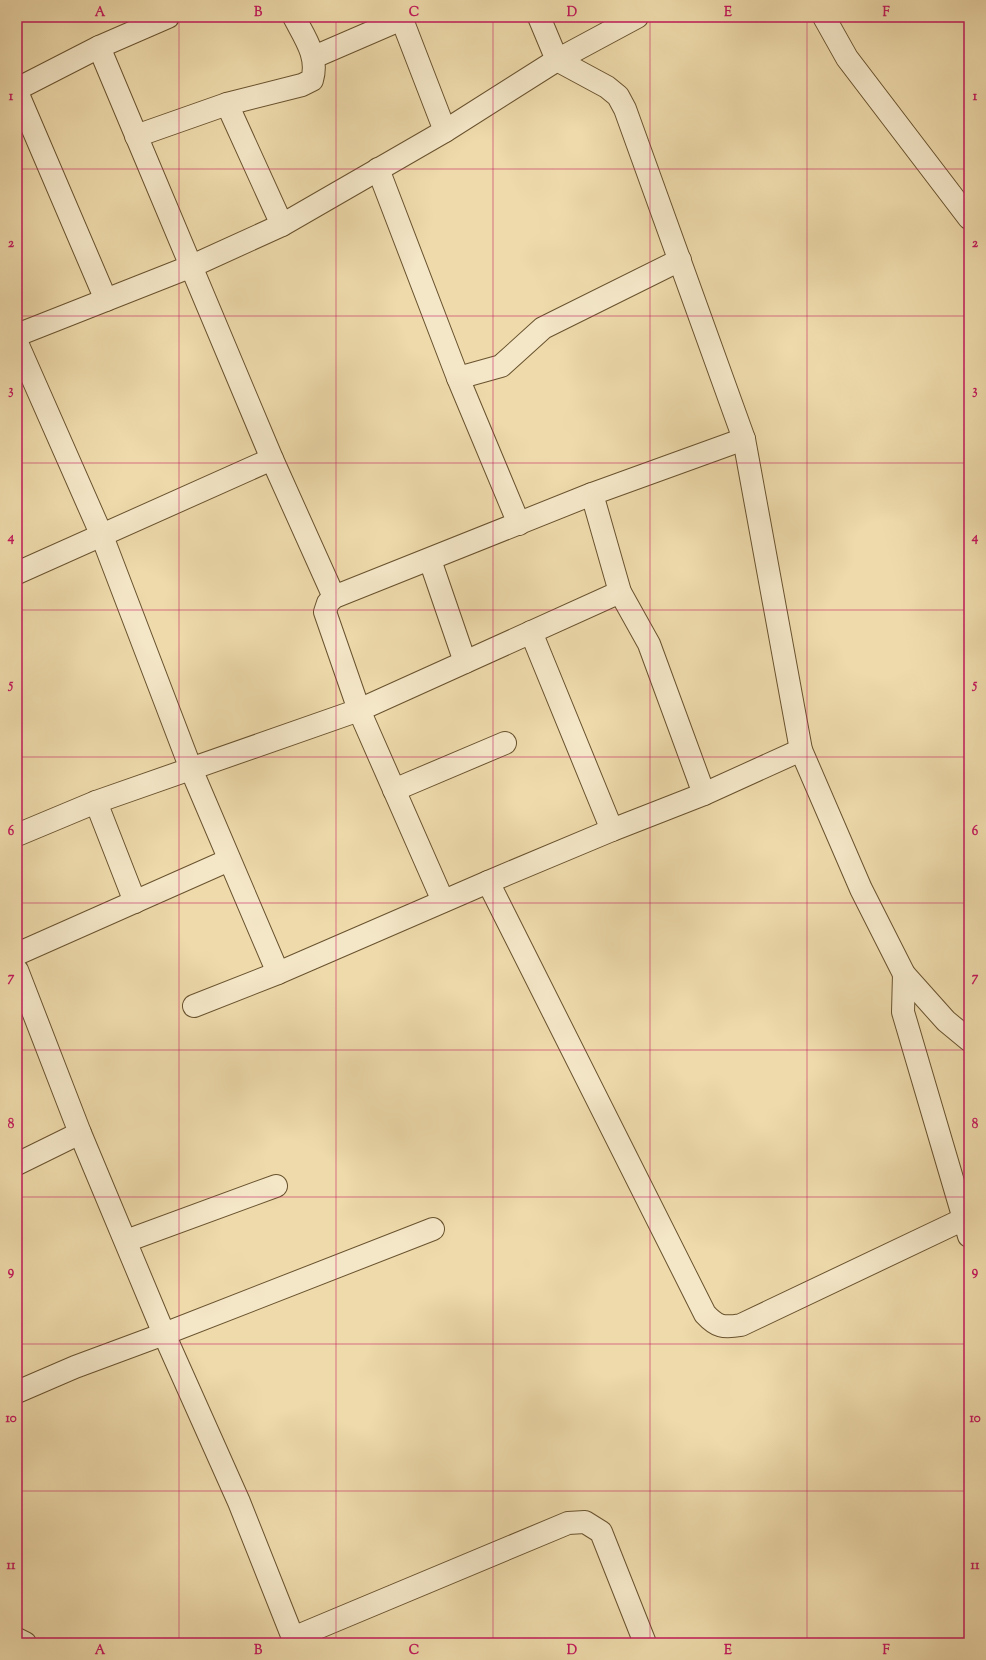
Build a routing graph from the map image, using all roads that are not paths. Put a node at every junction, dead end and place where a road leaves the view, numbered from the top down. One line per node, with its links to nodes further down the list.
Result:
1 (168, 17): 7 (street)
2 (294, 17): 8 (street)
3 (540, 17): 9 (street)
4 (637, 17): 9 (street)
5 (824, 17): 15 (street)
6 (402, 18): 8 (street); 12 (street)
7 (99, 47): 10 (street); 13 (street)
8 (314, 57): 11 (street)
9 (557, 60): 12 (street); 17 (street)
10 (17, 90): 19 (street)
11 (227, 104): 13 (street); 16 (street)
12 (445, 131): 14 (street)
13 (136, 136): 18 (street)
14 (378, 169): 16 (street); 22 (street)
15 (969, 218)
16 (282, 225): 18 (street)
17 (680, 260): 22 (street); 23 (street)
18 (192, 266): 19 (street); 24 (street)
19 (106, 300): 20 (street)
20 (17, 335)
21 (17, 344): 27 (street)
22 (458, 378): 26 (street)
23 (744, 439): 25 (street); 36 (street)
24 (272, 459): 27 (street); 31 (street)
25 (592, 494): 26 (street); 30 (street)
26 (519, 524): 28 (street)
27 (102, 536): 29 (street); 37 (street)
28 (430, 560): 31 (street); 33 (street)
29 (17, 572)
30 (620, 592): 32 (street); 39 (street)
31 (334, 597): 34 (street)
32 (531, 632): 33 (street); 41 (street)
33 (465, 662): 34 (street)
34 (359, 710): 37 (street); 38 (street)
35 (505, 743): 38 (street)
36 (801, 750): 39 (street); 50 (street)
37 (191, 769): 40 (street); 43 (street)
38 (394, 790): 45 (street)
39 (704, 794): 41 (street)
40 (96, 802): 42 (street); 46 (street)
41 (612, 830): 44 (street)
42 (17, 835)
43 (228, 860): 46 (street); 49 (street)
44 (488, 882): 45 (street); 58 (street)
45 (443, 901): 49 (street)
46 (135, 902): 47 (street)
47 (17, 954)
48 (17, 970): 51 (street)
49 (278, 973): 52 (street)
50 (904, 974): 53 (street); 58 (street)
51 (23, 1000): 54 (street)
52 (194, 1006)
53 (969, 1040)
54 (80, 1134): 55 (street); 59 (street)
55 (17, 1164)
56 (276, 1186): 59 (street)
57 (433, 1228): 60 (street)
58 (967, 1228)
59 (126, 1241): 60 (street)
60 (164, 1334): 61 (street); 63 (street)
61 (17, 1392)
62 (17, 1639): 64 (street)
63 (294, 1641): 65 (street)
64 (24, 1643)
65 (645, 1643)

